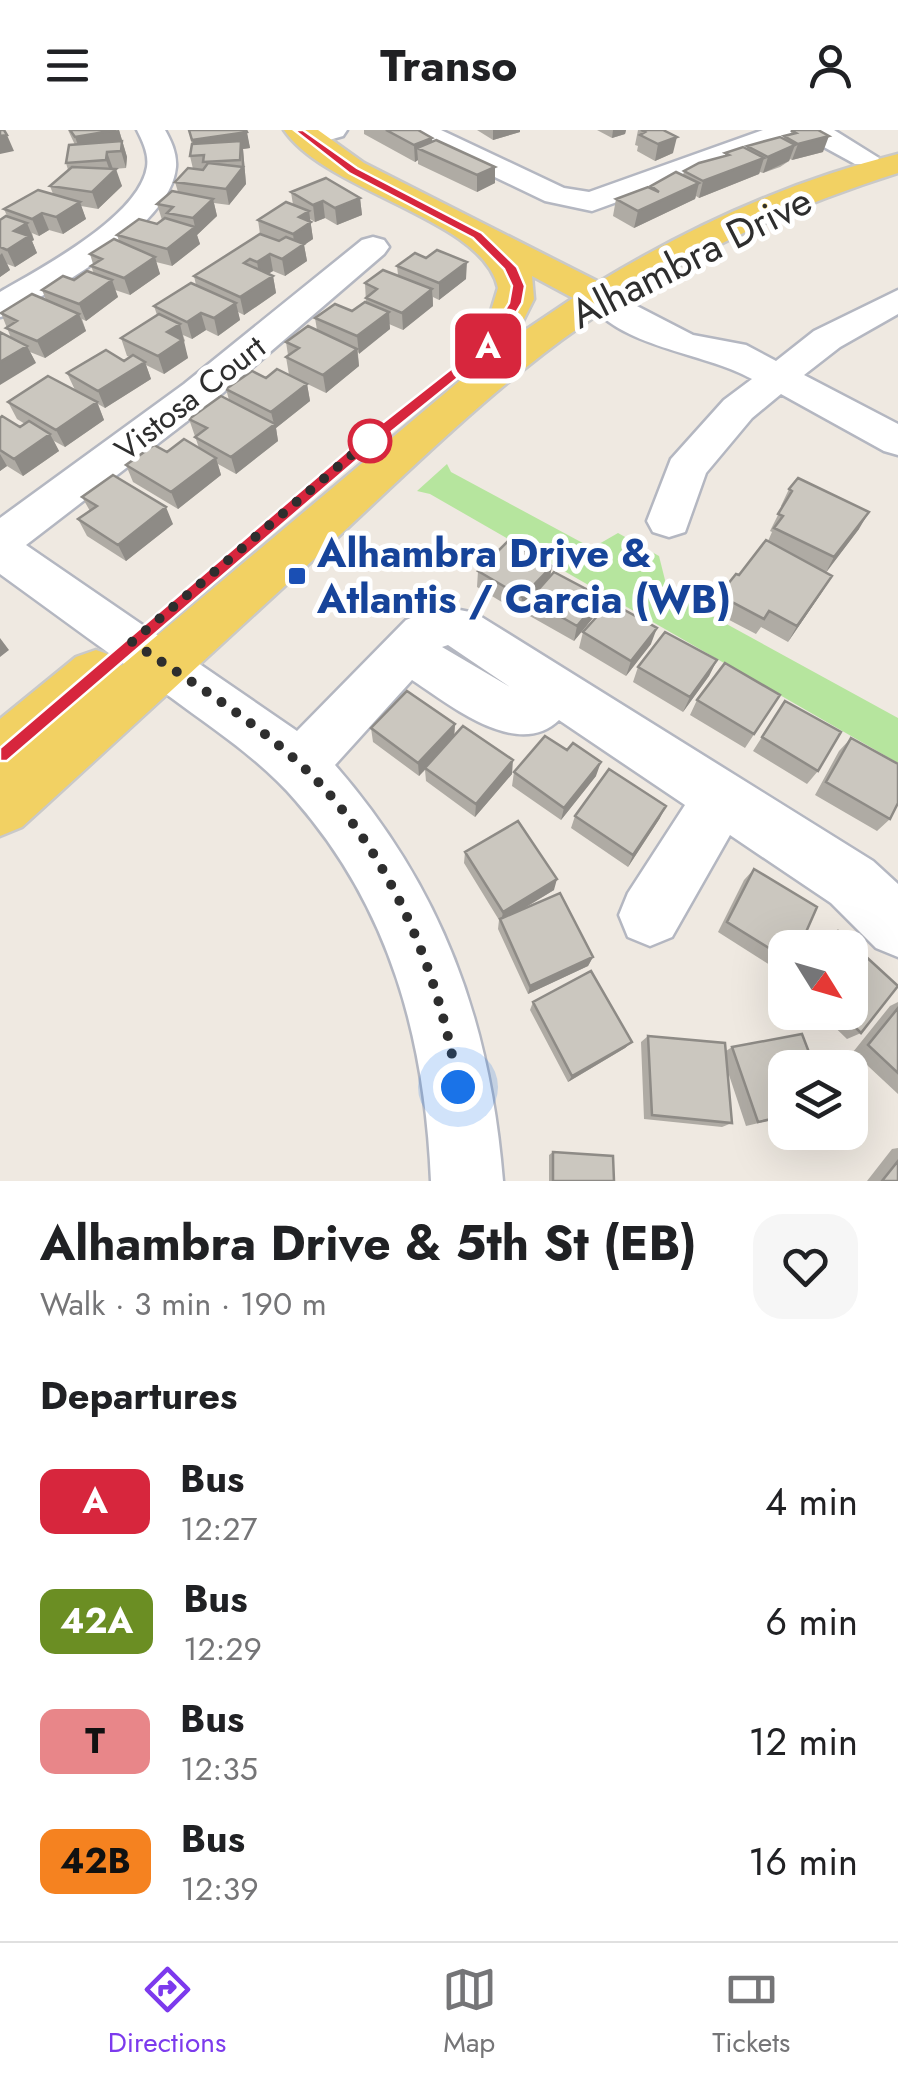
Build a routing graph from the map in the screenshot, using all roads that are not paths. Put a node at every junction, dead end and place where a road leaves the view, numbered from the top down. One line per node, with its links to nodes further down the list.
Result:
1 (150, 130): 12 (street)
2 (418, 130): 3 (street)
3 (792, 130)
4 (813, 130): 7 (street)
5 (318, 132): 8 (main road); 10 (main road)
6 (898, 148): 7 (main road, Alhambra Drive)
7 (881, 161): 10 (main road, Alhambra Drive); 10 (main road, Alhambra Drive)
8 (478, 236): 10 (main road); 13 (main road)
9 (374, 247): 17 (street, Vistosa Court)
10 (602, 275): 13 (main road, Alhambra Drive); 14 (street); 19 (main road, Alhambra Drive)
11 (898, 300): 14 (street)
12 (0, 308)
13 (490, 345): 19 (main road, Alhambra Drive)
14 (779, 376): 15 (street); 16 (street)
15 (898, 441)
16 (669, 522)
17 (0, 541)
18 (0, 550): 19 (street)
19 (148, 652): 20 (main road, Alhambra Drive); 21 (street); 23 (main road, Alhambra Drive)
20 (0, 755)
21 (301, 764): 22 (street); 26 (street)
22 (720, 800): 24 (street); 25 (street)
23 (0, 807)
24 (650, 916)
25 (898, 926)
26 (467, 1181)

